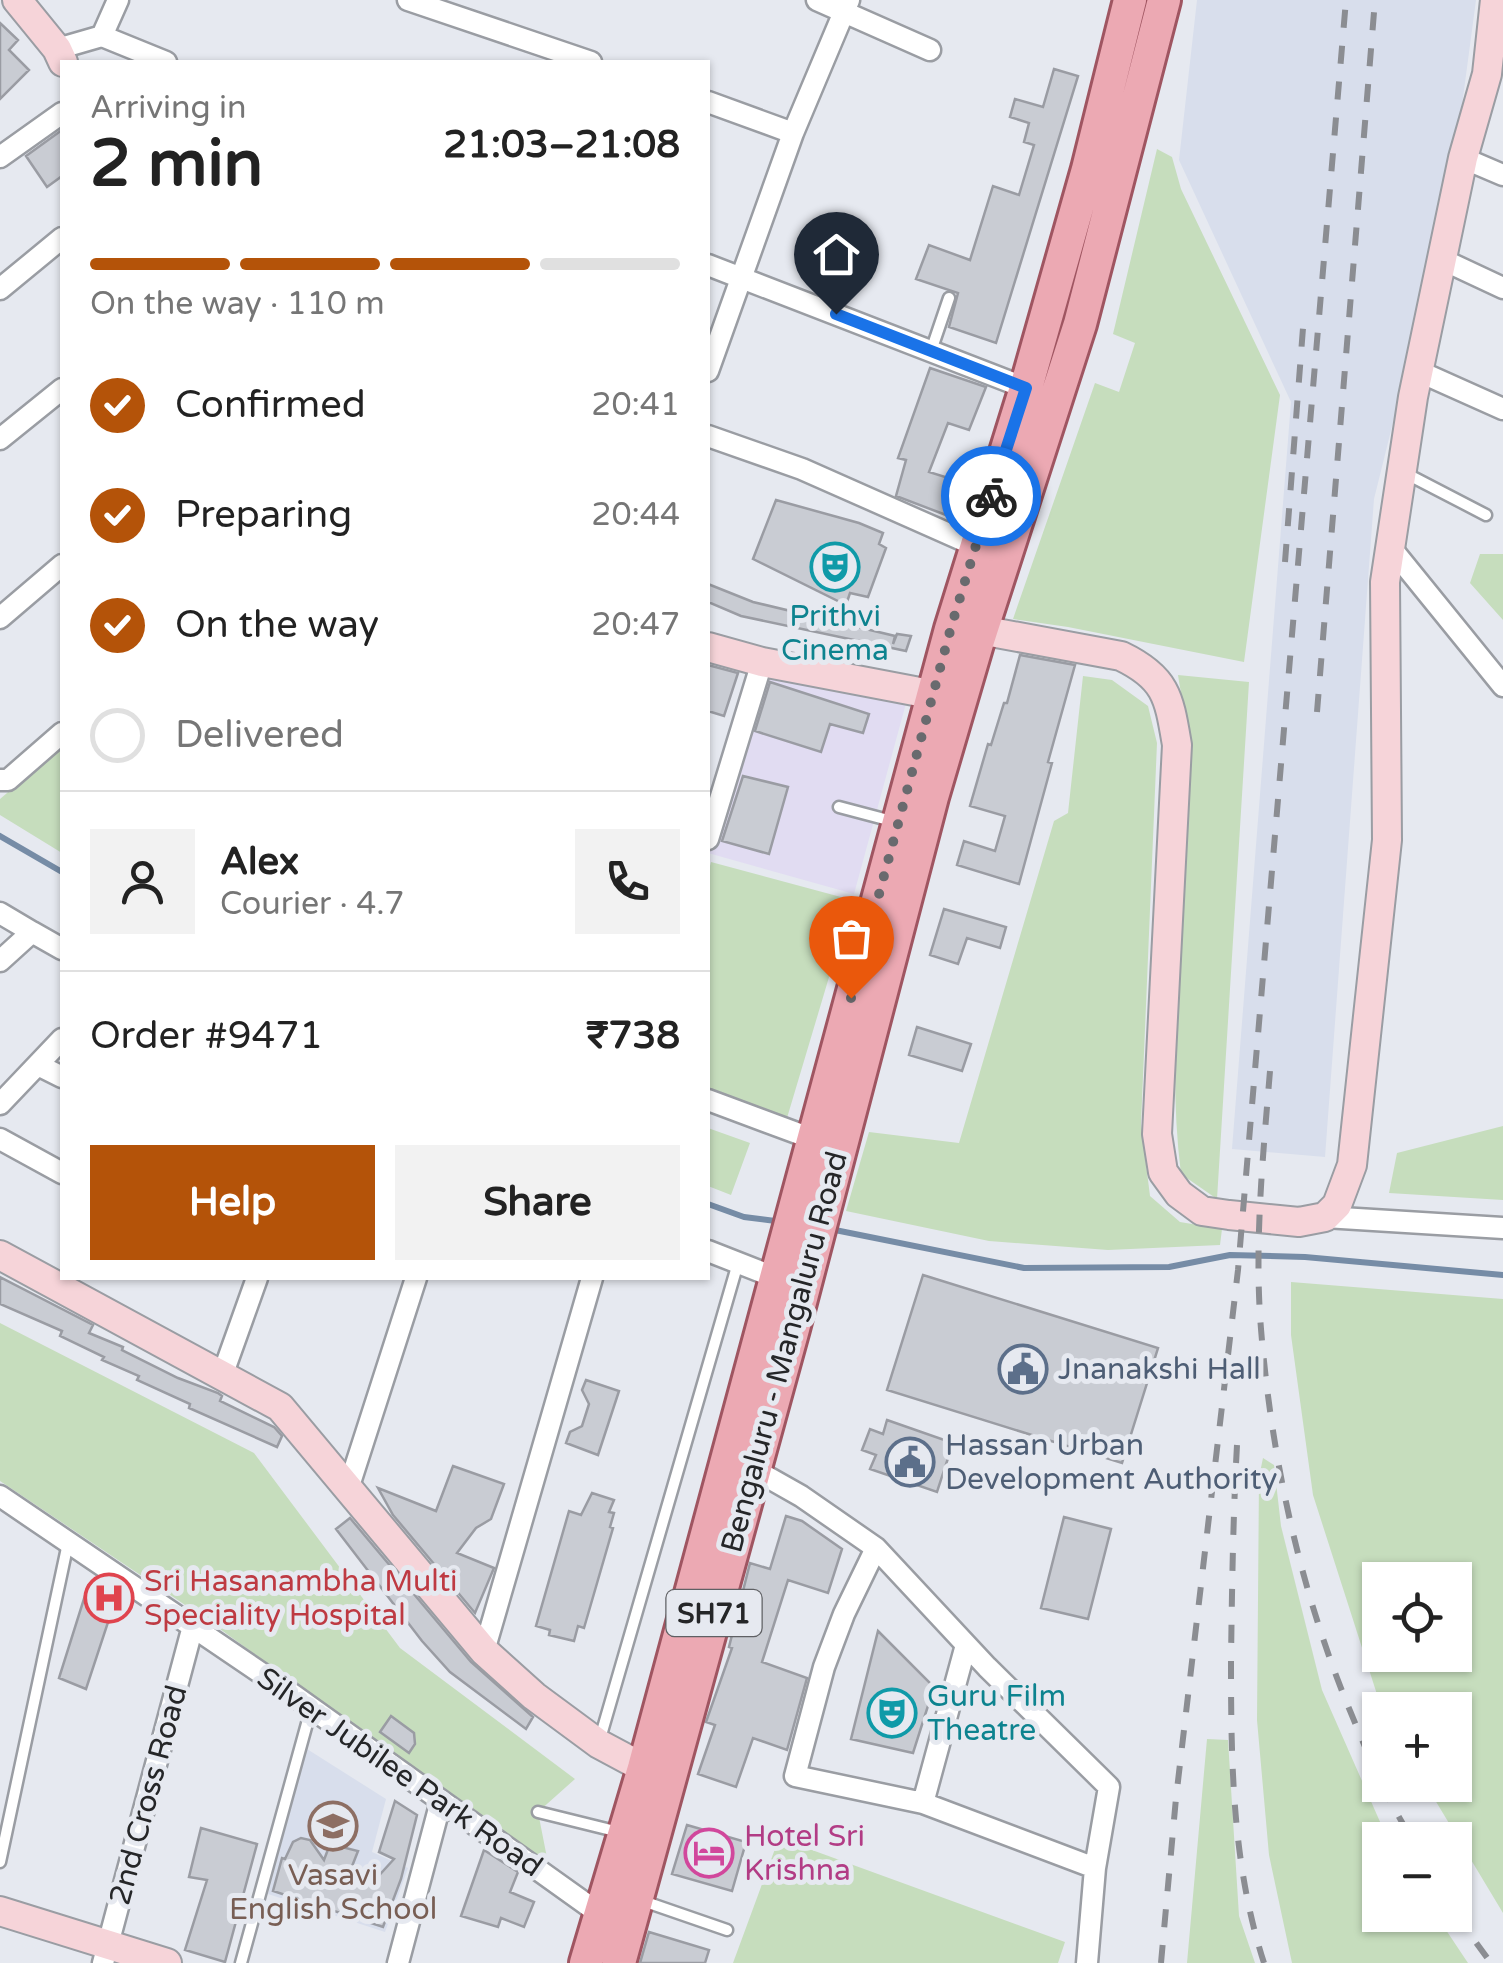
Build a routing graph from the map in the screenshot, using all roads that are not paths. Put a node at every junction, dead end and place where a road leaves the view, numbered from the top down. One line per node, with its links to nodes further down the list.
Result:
1 (17, 0): 11 (street)
2 (118, 0): 9 (street)
3 (408, 0): 13 (street)
4 (817, 0): 8 (street)
5 (1164, 0): 31 (main road, SH71)
6 (1495, 0): 18 (street)
7 (1127, 1): 31 (main road, SH71)
8 (847, 6): 10 (street); 16 (street)
9 (102, 36): 11 (street); 12 (street)
10 (930, 50)
11 (60, 56)
12 (161, 60)
13 (586, 60)
14 (710, 103): 16 (street)
15 (60, 114): 17 (street)
16 (793, 133): 23 (street)
17 (0, 157)
18 (1463, 158): 19 (street); 21 (street)
19 (1503, 175)
20 (60, 240): 24 (street)
21 (1441, 259): 25 (street); 29 (street)
22 (710, 266): 23 (street)
23 (741, 277): 27 (street); 28 (street)
24 (0, 288)
25 (1503, 288)
26 (949, 298): 27 (lane)
27 (931, 351): 31 (street)
28 (710, 365)
29 (1418, 371): 32 (street); 35 (street)
30 (60, 391): 34 (street)
31 (1041, 393): 37 (main road, SH71); 41 (main road, SH71)
32 (1503, 409)
33 (710, 437): 37 (street)
34 (0, 439)
35 (1402, 472): 36 (lane); 38 (street)
36 (1486, 515)
37 (976, 546): 41 (main road, SH71)
38 (1390, 548): 44 (street); 64 (street)
39 (60, 567): 40 (street)
40 (0, 618)
41 (966, 627): 45 (main road, SH71); 64 (street)
42 (710, 649): 43 (street)
43 (762, 662): 45 (street); 50 (street)
44 (1503, 686)
45 (947, 697): 49 (main road, Bengaluru - Mangaluru Road / SH71); 63 (main road, Bengaluru - Mangaluru Road / SH71)
46 (60, 736): 47 (street)
47 (0, 780)
48 (838, 808): 49 (lane)
49 (898, 822): 61 (main road, Bengaluru - Mangaluru Road / SH71)
50 (710, 832)
51 (0, 913): 52 (street)
52 (32, 932): 53 (street); 54 (street)
53 (60, 948)
54 (0, 961)
55 (60, 1042): 56 (street)
56 (38, 1065): 57 (street); 59 (street)
57 (60, 1076)
58 (710, 1101): 61 (street)
59 (0, 1104)
60 (0, 1138): 62 (street)
61 (813, 1138): 63 (main road, Bengaluru - Mangaluru Road / SH71)
62 (60, 1172)
63 (818, 1178): 69 (main road, SH71)
64 (1324, 1217): 65 (street)
65 (1503, 1228)
66 (710, 1252): 68 (street)
67 (0, 1255): 73 (street)
68 (738, 1263): 69 (street); 83 (lane)
69 (793, 1271): 74 (main road, Bengaluru - Mangaluru Road / SH71); 84 (main road, Bengaluru - Mangaluru Road / SH71)
70 (254, 1280): 73 (street)
71 (415, 1280): 75 (street)
72 (591, 1280): 81 (street)
73 (222, 1376): 75 (street)
74 (755, 1470): 78 (street); 84 (main road, Bengaluru - Mangaluru Road / SH71)
75 (349, 1486): 81 (street)
76 (0, 1496): 77 (street, Silver Jubilee Park Road)
77 (68, 1543): 79 (street, Silver Jubilee Park Road); 89 (lane)
78 (876, 1548): 80 (street); 86 (street)
79 (192, 1626): 82 (street, Silver Jubilee Park Road); 94 (street, 2nd Cross Road)
80 (966, 1645): 86 (street); 90 (street)
81 (484, 1651): 83 (street)
82 (311, 1708): 85 (street, Silver Jubilee Park Road); 96 (lane)
83 (599, 1744): 84 (street)
84 (657, 1773): 88 (main road, Bengaluru - Mangaluru Road / SH71); 92 (main road, Bengaluru - Mangaluru Road / SH71)
85 (440, 1800): 92 (street, Silver Jubilee Park Road); 97 (street)
86 (923, 1802): 90 (street)
87 (538, 1812): 88 (lane)
88 (624, 1834): 92 (main road, Bengaluru - Mangaluru Road / SH71)
89 (0, 1862)
90 (1095, 1868): 100 (street)
91 (0, 1911): 94 (street)
92 (622, 1912): 93 (lane); 98 (main road, Bengaluru - Mangaluru Road / SH71); 99 (main road, Bengaluru - Mangaluru Road / SH71)
93 (727, 1930)
94 (106, 1954): 95 (street)
95 (168, 1963)
96 (241, 1963)
97 (398, 1963)
98 (586, 1963)
99 (620, 1963)
100 (1087, 1963)

